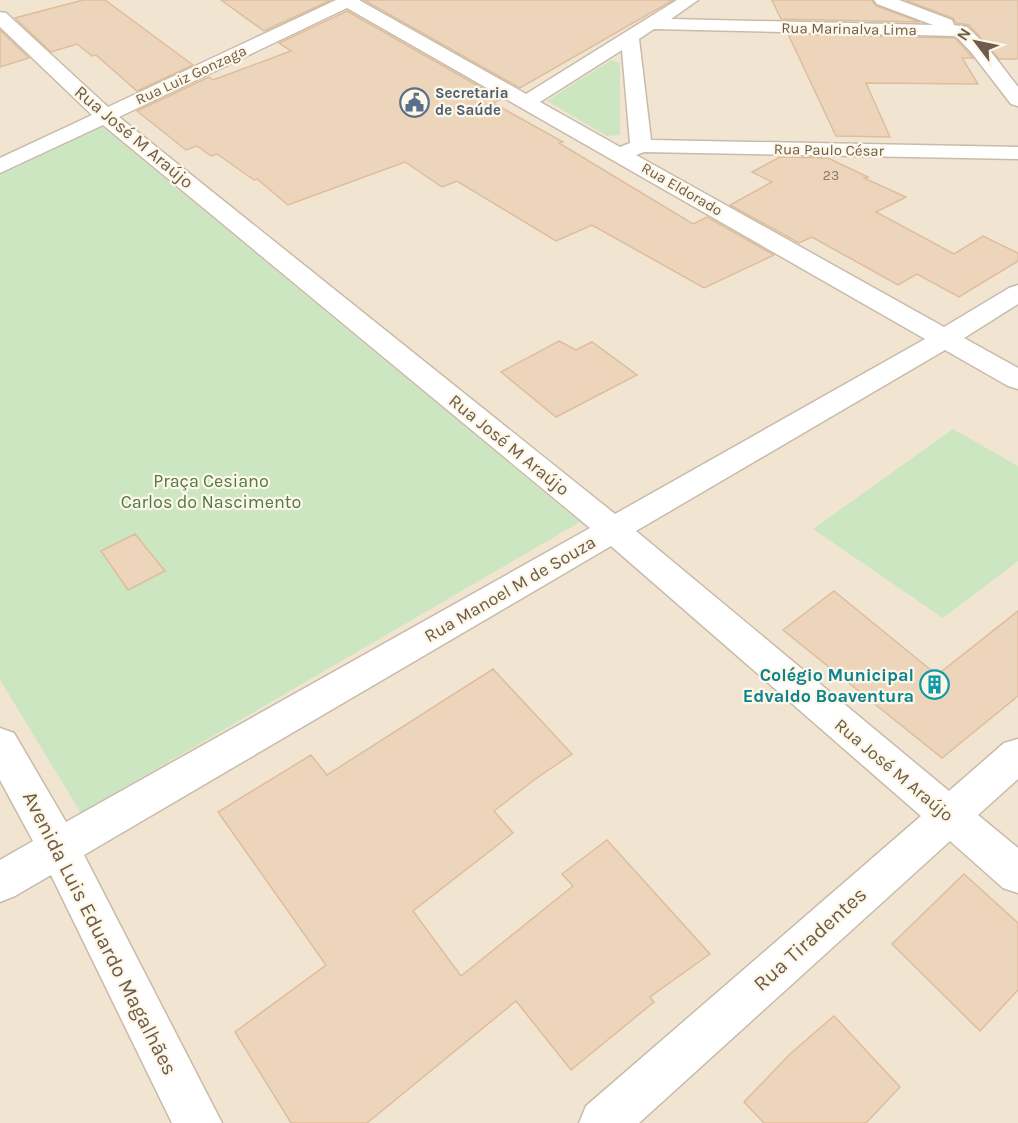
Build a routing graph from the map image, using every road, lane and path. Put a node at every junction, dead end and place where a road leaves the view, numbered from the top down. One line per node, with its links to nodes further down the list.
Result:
1 (347, 0): 9 (street, Rua Eldorado); 10 (street, Rua Luiz Gonzaga)
2 (689, 0): 5 (street)
3 (883, 0): 6 (street)
4 (0, 17): 10 (street, Rua José M Araújo)
5 (648, 24): 6 (street, Rua Marinalva Lima); 7 (street)
6 (961, 32): 8 (street)
7 (630, 37): 9 (street); 11 (street)
8 (1018, 100)
9 (525, 104): 11 (street, Rua Eldorado)
10 (104, 115): 13 (street, Rua Luiz Gonzaga); 17 (street, Rua José M Araújo)
11 (631, 150): 12 (street, Rua Paulo César); 15 (street, Rua Eldorado)
12 (1018, 153)
13 (0, 166)
14 (1018, 293): 15 (street, Rua Manoel M de Souza)
15 (944, 339): 16 (street, Rua Eldorado); 17 (street, Rua Manoel M de Souza)
16 (1018, 380)
17 (613, 530): 20 (street, Rua José M Araújo); 21 (street, Rua Manoel M de Souza)
18 (0, 744): 21 (street, Avenida Luis Eduardo Magalhães)
19 (1018, 756): 20 (street, Rua Tiradentes)
20 (948, 816): 22 (street, Rua José M Araújo); 25 (street, Rua Tiradentes)
21 (59, 848): 23 (street, Rua Manoel M de Souza); 24 (street, Avenida Luis Eduardo Magalhães)
22 (1018, 874)
23 (0, 882)
24 (198, 1123)
25 (603, 1123)

